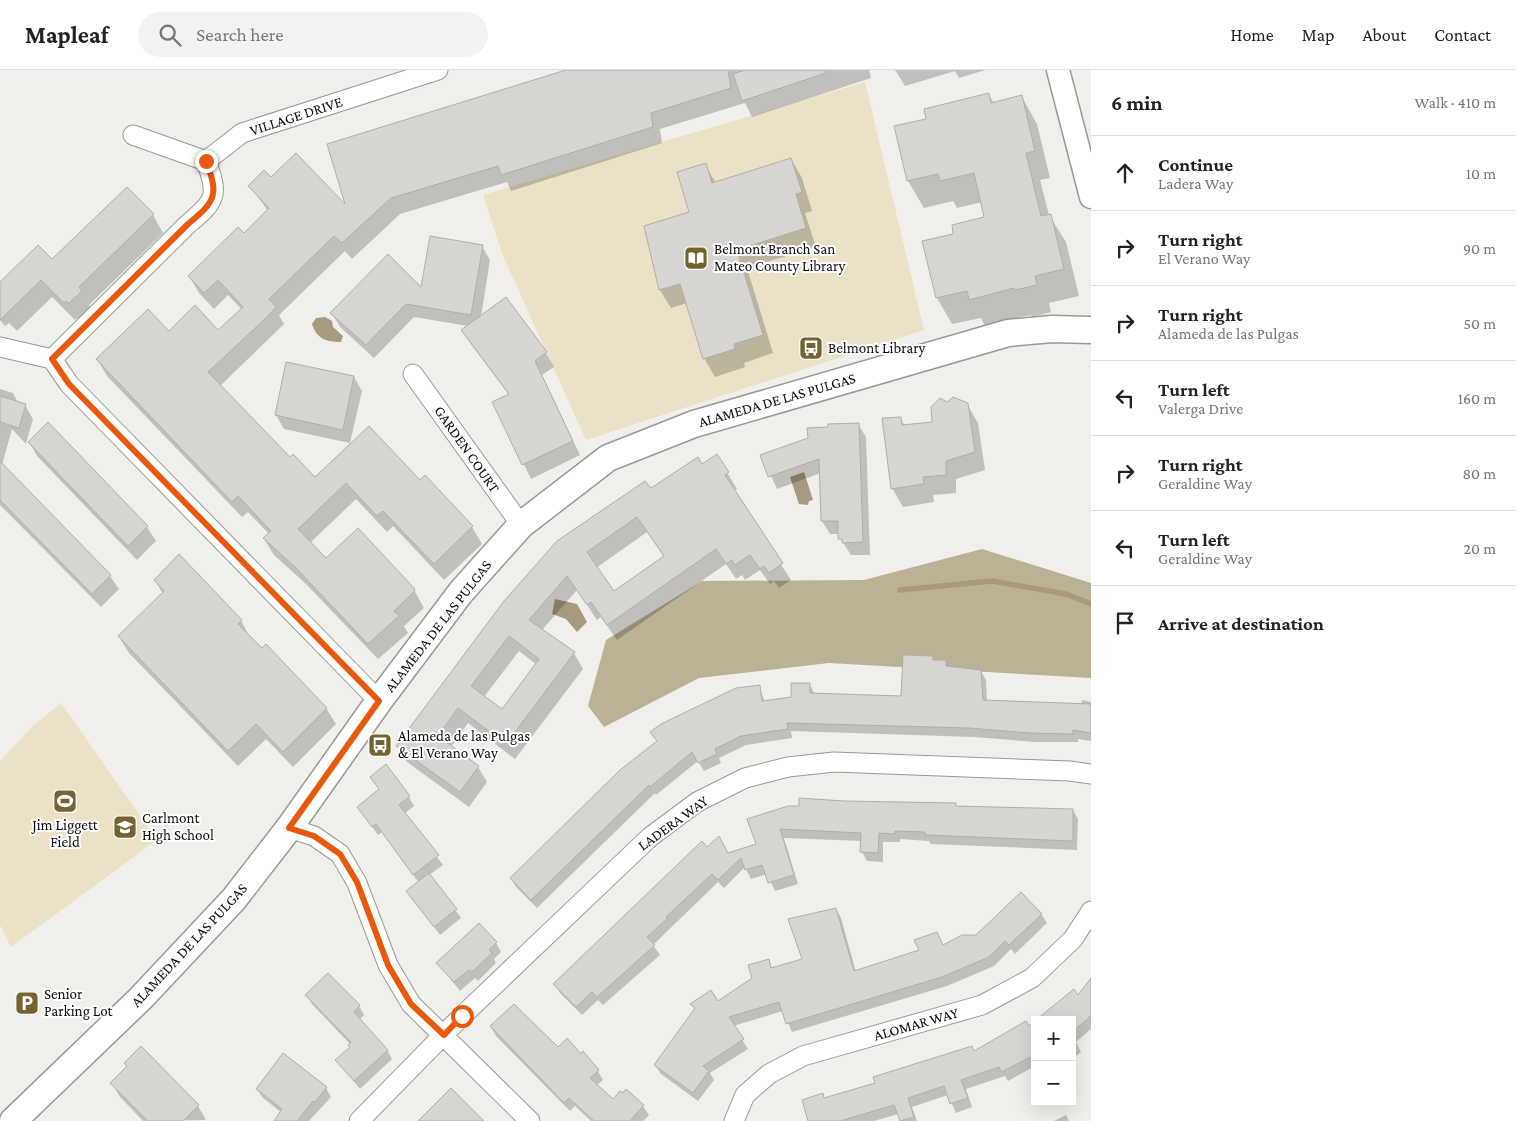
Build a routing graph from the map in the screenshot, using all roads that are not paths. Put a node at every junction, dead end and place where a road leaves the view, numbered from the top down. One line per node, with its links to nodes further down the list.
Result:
1 (438, 70): 4 (street, VILLAGE DRIVE)
2 (1058, 70): 5 (street)
3 (133, 135): 4 (street)
4 (206, 161): 8 (street)
5 (1091, 198)
6 (1091, 330): 10 (main road, ALAMEDA DE LAS PULGAS)
7 (0, 347): 8 (street)
8 (52, 359): 11 (street)
9 (413, 374): 10 (street, GARDEN COURT)
10 (521, 525): 11 (main road, ALAMEDA DE LAS PULGAS)
11 (379, 701): 13 (main road, ALAMEDA DE LAS PULGAS)
12 (1091, 774): 15 (street, LADERA WAY)
13 (289, 828): 15 (street); 16 (main road, ALAMEDA DE LAS PULGAS)
14 (1091, 911): 19 (street, ALOMAR WAY)
15 (444, 1035): 17 (street, LADERA WAY); 18 (street)
16 (13, 1121)
17 (359, 1121)
18 (530, 1121)
19 (734, 1121)

